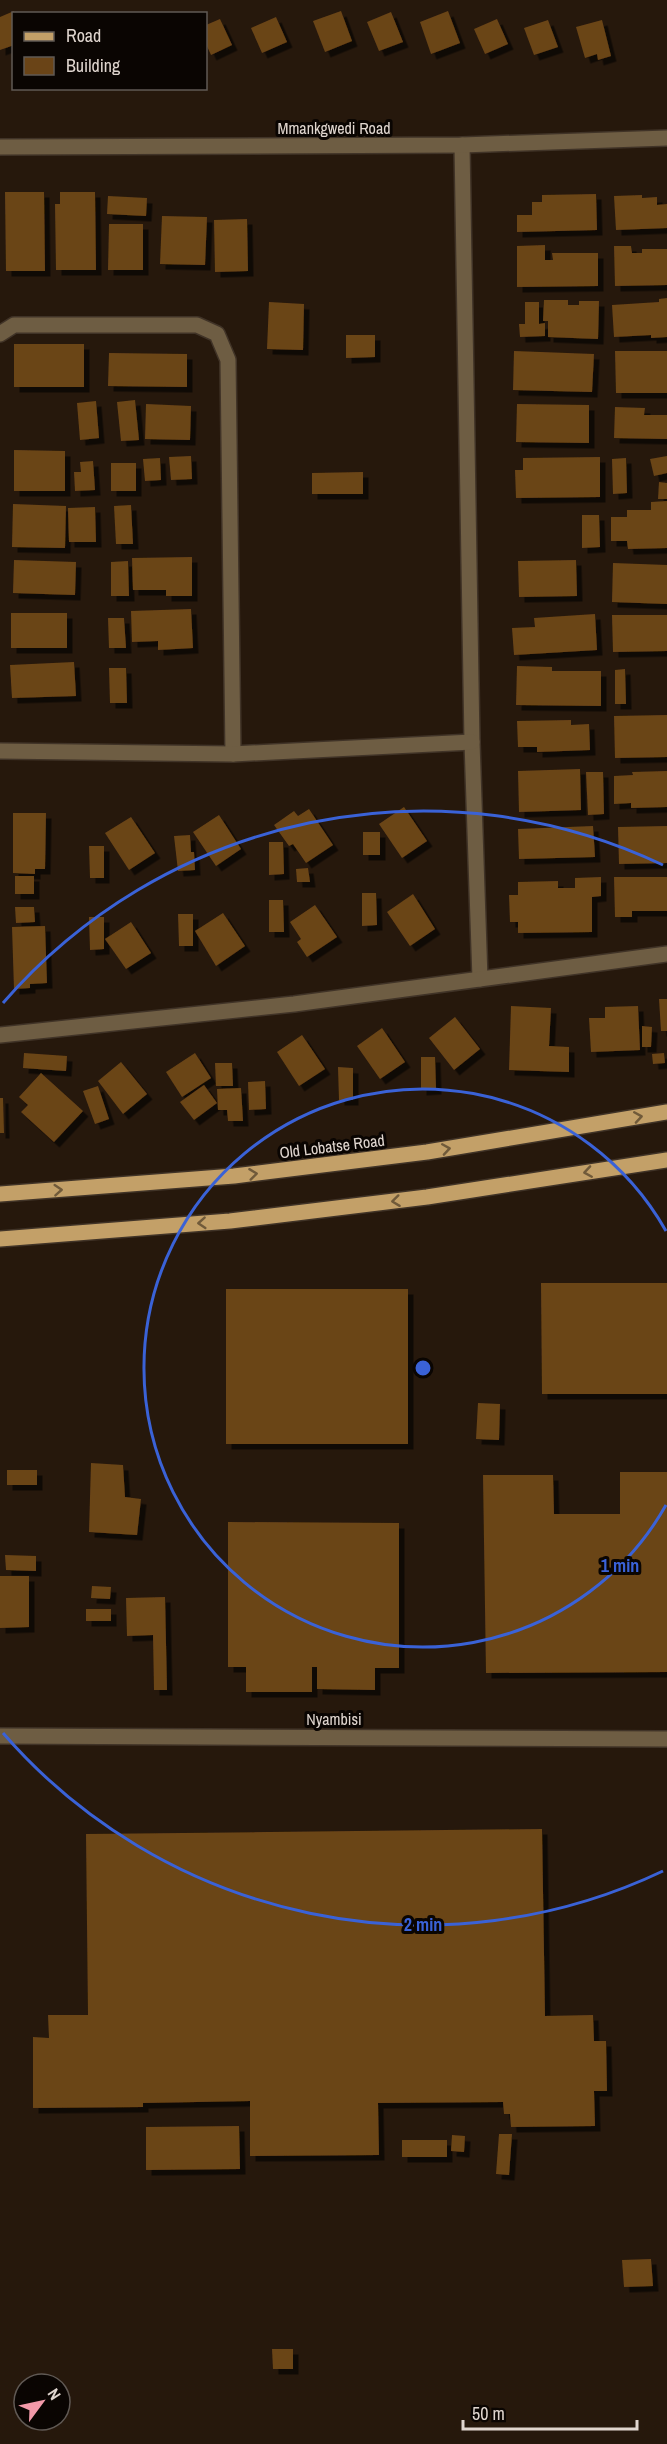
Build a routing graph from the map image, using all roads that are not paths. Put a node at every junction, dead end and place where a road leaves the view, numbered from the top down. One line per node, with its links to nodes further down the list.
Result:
1 (667, 138): 2 (street, Mmankgwedi Road)
2 (462, 145): 3 (street, Mmankgwedi Road); 5 (street)
3 (0, 147)
4 (0, 334): 7 (street)
5 (472, 742): 7 (street); 9 (street)
6 (0, 751): 7 (street)
7 (233, 754)
8 (667, 954): 9 (street)
9 (480, 979): 10 (street)
10 (0, 1035)
11 (667, 1112): 13 (main road, Old Lobatse Road, one-way to 11)
12 (667, 1160): 14 (main road, one-way to 14)
13 (0, 1194)
14 (0, 1239)
15 (0, 1736): 16 (street, Nyambisi)
16 (667, 1739)

